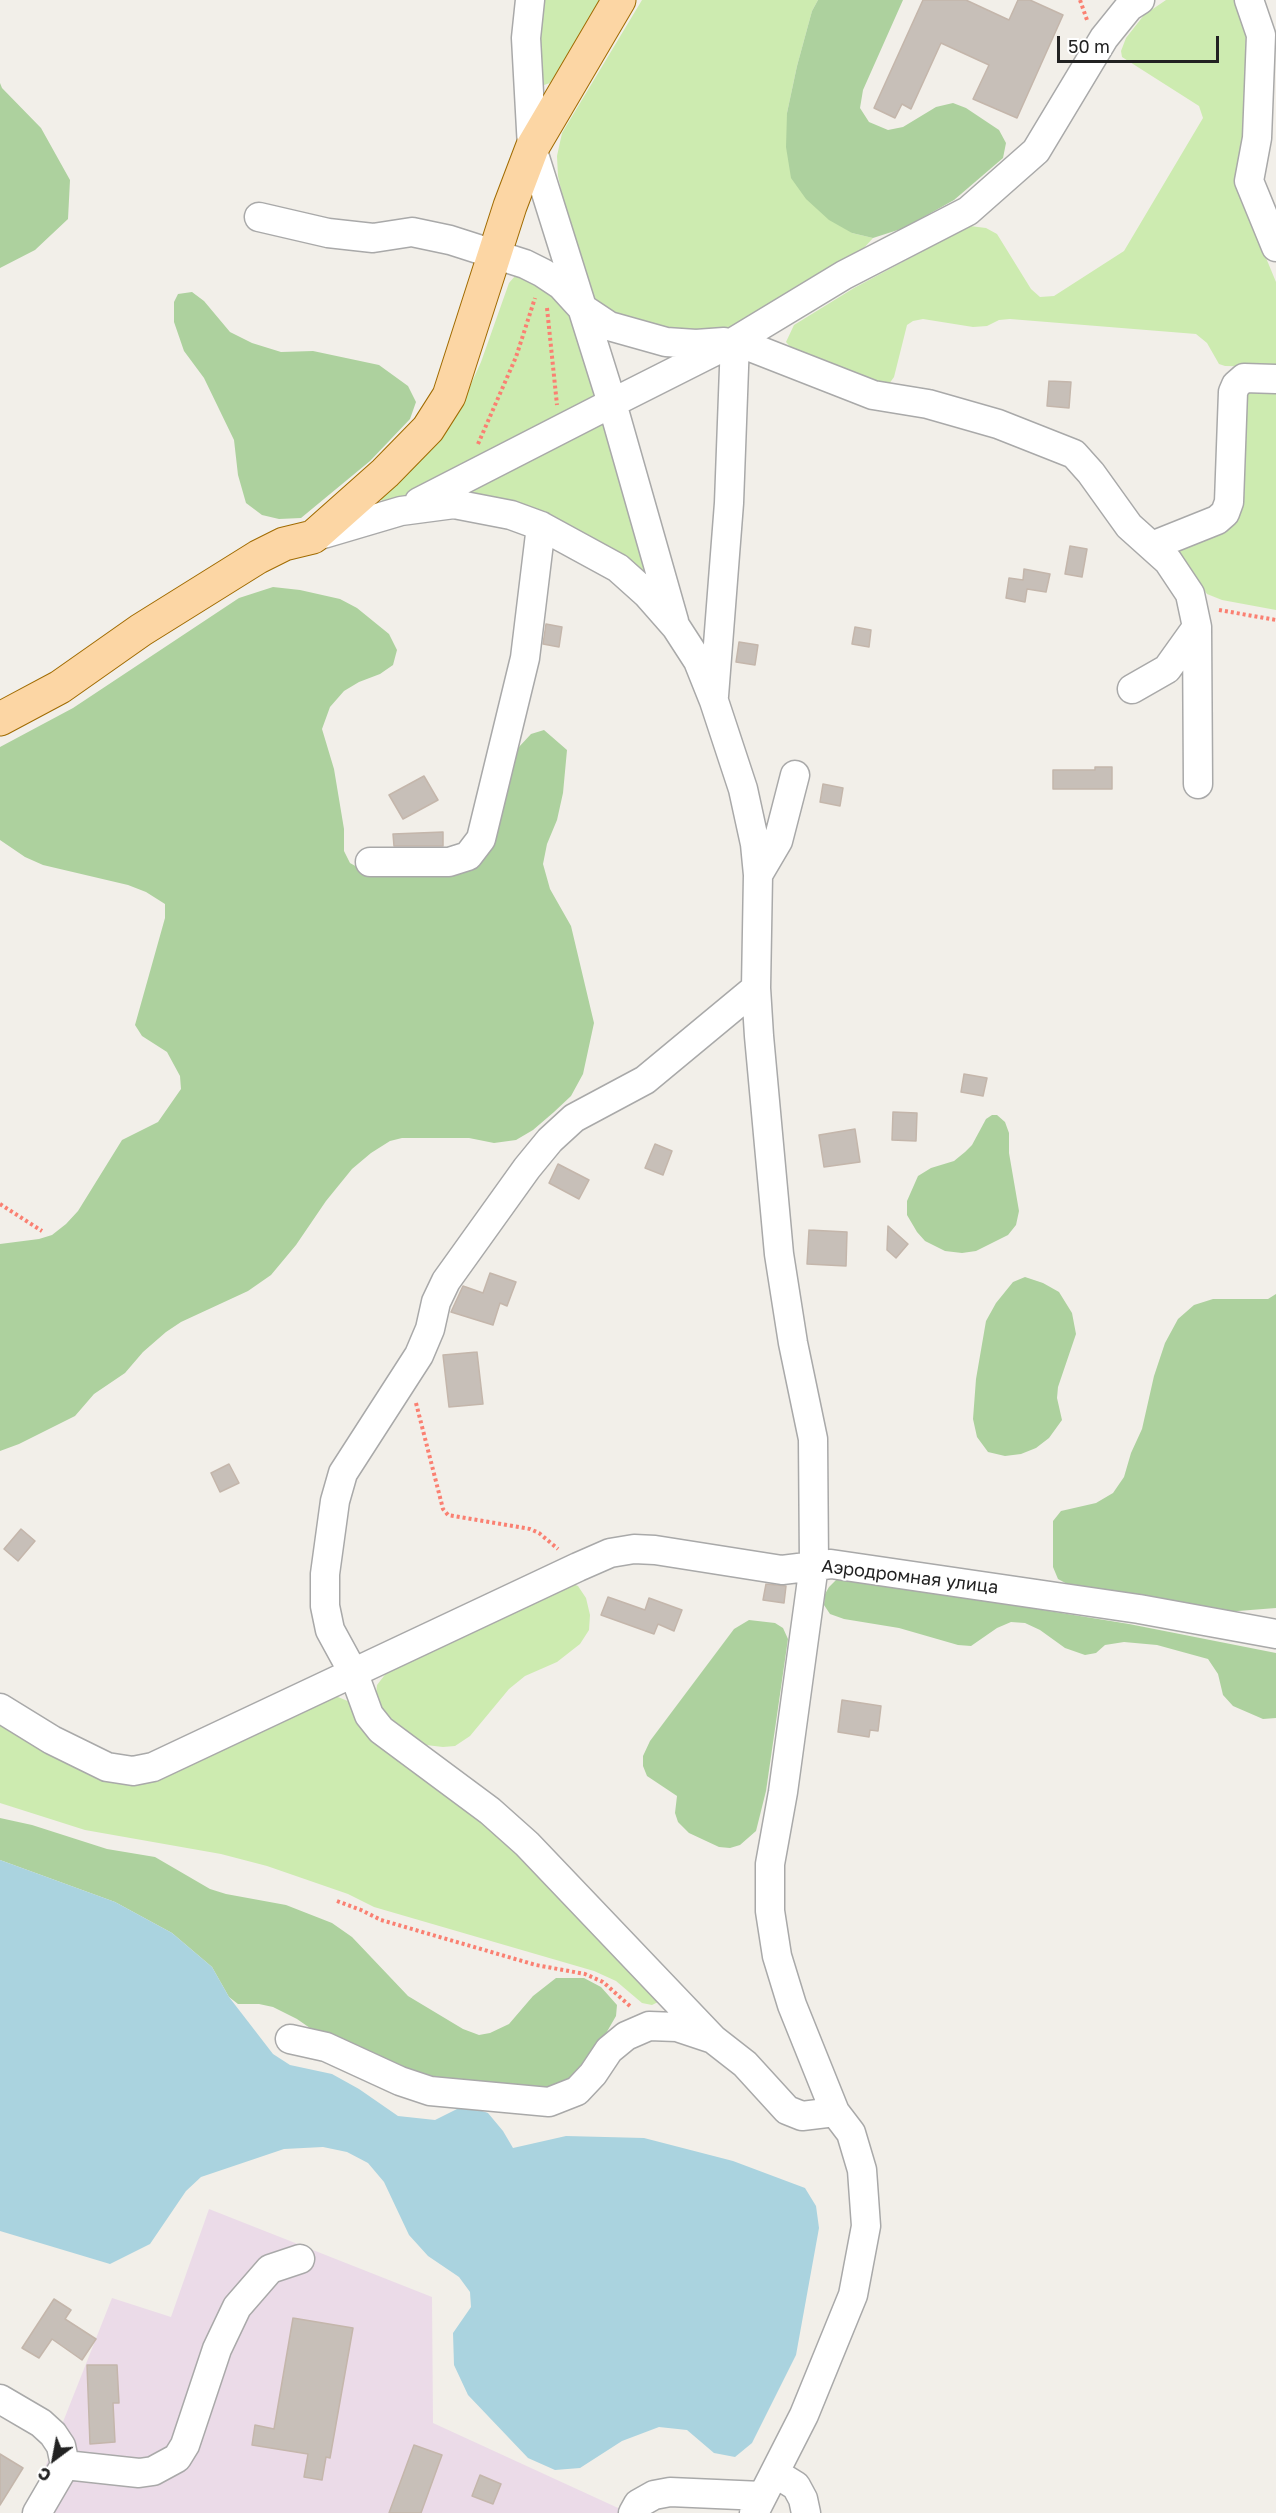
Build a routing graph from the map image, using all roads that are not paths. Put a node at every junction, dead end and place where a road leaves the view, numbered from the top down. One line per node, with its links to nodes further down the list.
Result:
1 (530, 0): 5 (street)
2 (619, 0): 5 (main road)
3 (1140, 0): 10 (street)
4 (1249, 0): 7 (street)
5 (532, 148): 8 (main road); 9 (street)
6 (260, 217): 8 (street)
7 (1276, 247)
8 (495, 255): 9 (street); 15 (main road)
9 (582, 308): 10 (street); 12 (street)
10 (735, 341): 12 (street); 16 (street); 20 (street)
11 (1276, 379): 16 (street)
12 (612, 403): 13 (street); 18 (street)
13 (401, 511): 14 (street); 15 (street)
14 (541, 526): 18 (street); 24 (street)
15 (313, 537): 21 (main road)
16 (1152, 546): 17 (street)
17 (1196, 618): 19 (street); 23 (street)
18 (676, 627): 20 (street)
19 (1132, 689)
20 (714, 701): 25 (street)
21 (0, 719)
22 (795, 775): 25 (street)
23 (1198, 784)
24 (370, 862)
25 (758, 875): 26 (street)
26 (756, 988): 27 (street); 29 (street)
27 (814, 1564): 28 (street, Аэродромная улица); 29 (street, Аэродромная улица); 33 (street)
28 (1276, 1634)
29 (354, 1674): 30 (street, Аэродромная улица); 32 (street)
30 (0, 1708)
31 (290, 2039): 32 (street)
32 (713, 2039): 33 (street)
33 (835, 2112): 37 (street)
34 (300, 2259): 36 (street)
35 (0, 2399): 36 (street)
36 (64, 2465): 38 (street)
37 (764, 2494): 39 (street); 40 (street)
38 (37, 2513)
39 (633, 2513)
40 (806, 2513)

